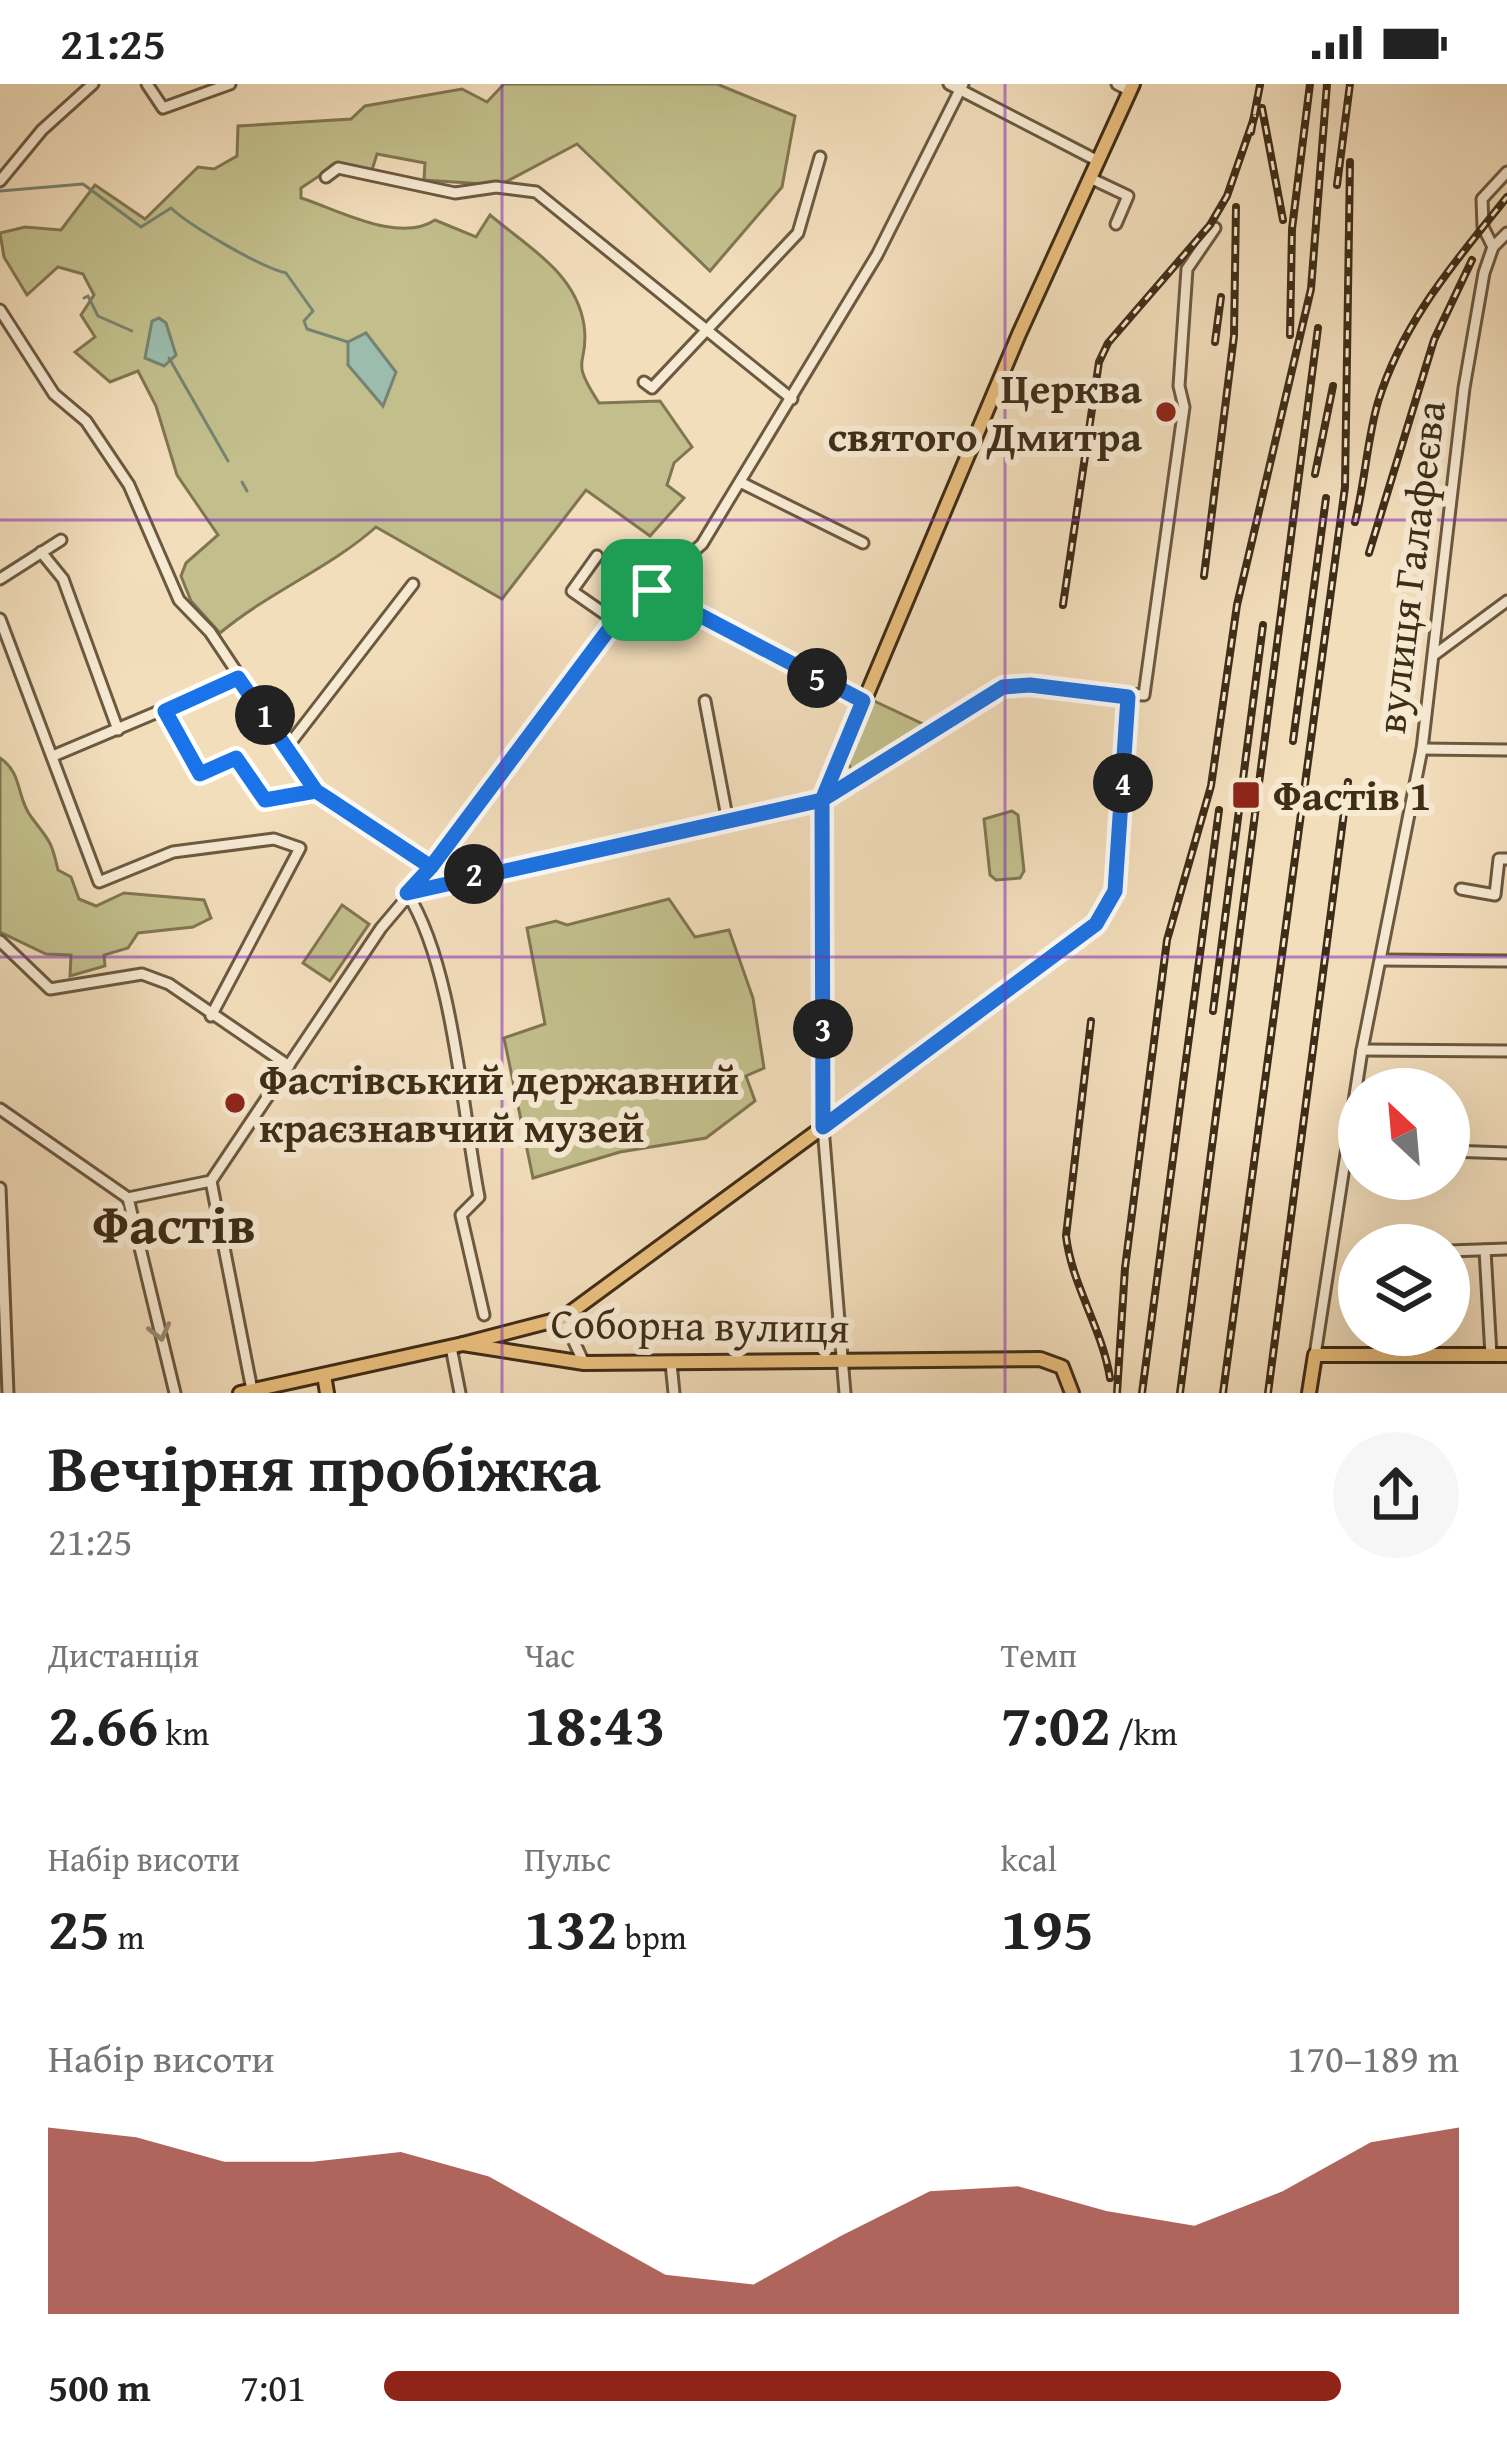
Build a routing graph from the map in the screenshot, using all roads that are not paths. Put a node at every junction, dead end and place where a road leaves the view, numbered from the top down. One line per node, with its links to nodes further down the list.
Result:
1 (93, 84): 11 (street)
2 (147, 84): 3 (street)
3 (230, 84)
4 (957, 86): 7 (street); 19 (street)
5 (1126, 86): 7 (main road)
6 (820, 157): 17 (street)
7 (1098, 161): 10 (main road)
8 (1507, 172): 15 (street, вулиця Галафеєва)
9 (326, 177): 17 (street)
10 (1090, 178): 12 (street); 35 (main road)
11 (0, 181)
12 (1116, 224)
13 (1215, 228): 33 (street)
14 (1507, 233): 15 (street)
15 (1493, 247): 31 (street, вулиця Галафеєва)
16 (0, 310): 32 (street)
17 (706, 331): 18 (street); 19 (street)
18 (644, 382)
19 (792, 399): 20 (street)
20 (740, 482): 22 (street); 27 (street)
21 (61, 540): 23 (street)
22 (863, 544)
23 (41, 552): 25 (street); 37 (street)
24 (597, 556): 30 (street)
25 (0, 579)
26 (413, 584): 38 (street)
27 (652, 590): 30 (street); 35 (street)
28 (1507, 602): 31 (street)
29 (0, 619): 41 (street)
30 (615, 621): 46 (street)
31 (1434, 655): 39 (street, вулиця Галафеєва)
32 (238, 678): 36 (street); 38 (street)
33 (1128, 697): 43 (street); 59 (street)
34 (705, 700): 44 (street)
35 (863, 701): 43 (main road)
36 (165, 711): 37 (street); 42 (street)
37 (118, 730): 41 (street)
38 (288, 746): 42 (street)
39 (1422, 749): 40 (street); 51 (street, вулиця Галафеєва)
40 (1507, 750)
41 (53, 756): 53 (street)
42 (316, 791): 46 (street)
43 (822, 800): 44 (street); 59 (main road)
44 (728, 822): 47 (street)
45 (1507, 859): 48 (street)
46 (431, 867): 47 (street); 49 (street)
47 (435, 883): 49 (street)
48 (1461, 889)
49 (407, 893): 56 (street); 69 (street)
50 (0, 941): 53 (street)
51 (1382, 960): 52 (street); 54 (street, вулиця Галафеєва)
52 (1507, 961)
53 (211, 1016): 56 (street)
54 (1362, 1050): 55 (street); 57 (street, вулиця Галафеєва)
55 (1507, 1051)
56 (289, 1066): 62 (street)
57 (1359, 1068)
58 (0, 1109): 64 (street)
59 (823, 1127): 70 (main road); 75 (street)
60 (1470, 1152): 61 (street)
61 (1507, 1153)
62 (211, 1181): 64 (street); 79 (street)
63 (0, 1187): 80 (street)
64 (128, 1198): 81 (street, one-way to 81)
65 (1338, 1200): 72 (street, вулиця Галафеєва)
66 (1470, 1250): 67 (street)
67 (1485, 1250): 68 (street); 73 (street)
68 (1507, 1250)
69 (484, 1315)
70 (563, 1318): 71 (main road); 76 (street)
71 (457, 1346): 76 (main road, Соборна вулиця); 78 (main road, Соборна вулиця); 83 (street)
72 (1315, 1355): 73 (main road); 87 (main road, вулиця Галафеєва)
73 (1491, 1355): 74 (main road)
74 (1507, 1355)
75 (845, 1361): 77 (main road, Соборна вулиця); 85 (street); 86 (main road, Соборна вулиця)
76 (584, 1363): 77 (main road, Соборна вулиця)
77 (670, 1363): 84 (street)
78 (324, 1375): 79 (main road, Соборна вулиця); 82 (main road)
79 (246, 1392)
80 (8, 1393)
81 (175, 1393)
82 (328, 1393)
83 (460, 1393)
84 (674, 1393)
85 (845, 1393)
86 (1072, 1393)
87 (1309, 1393)

